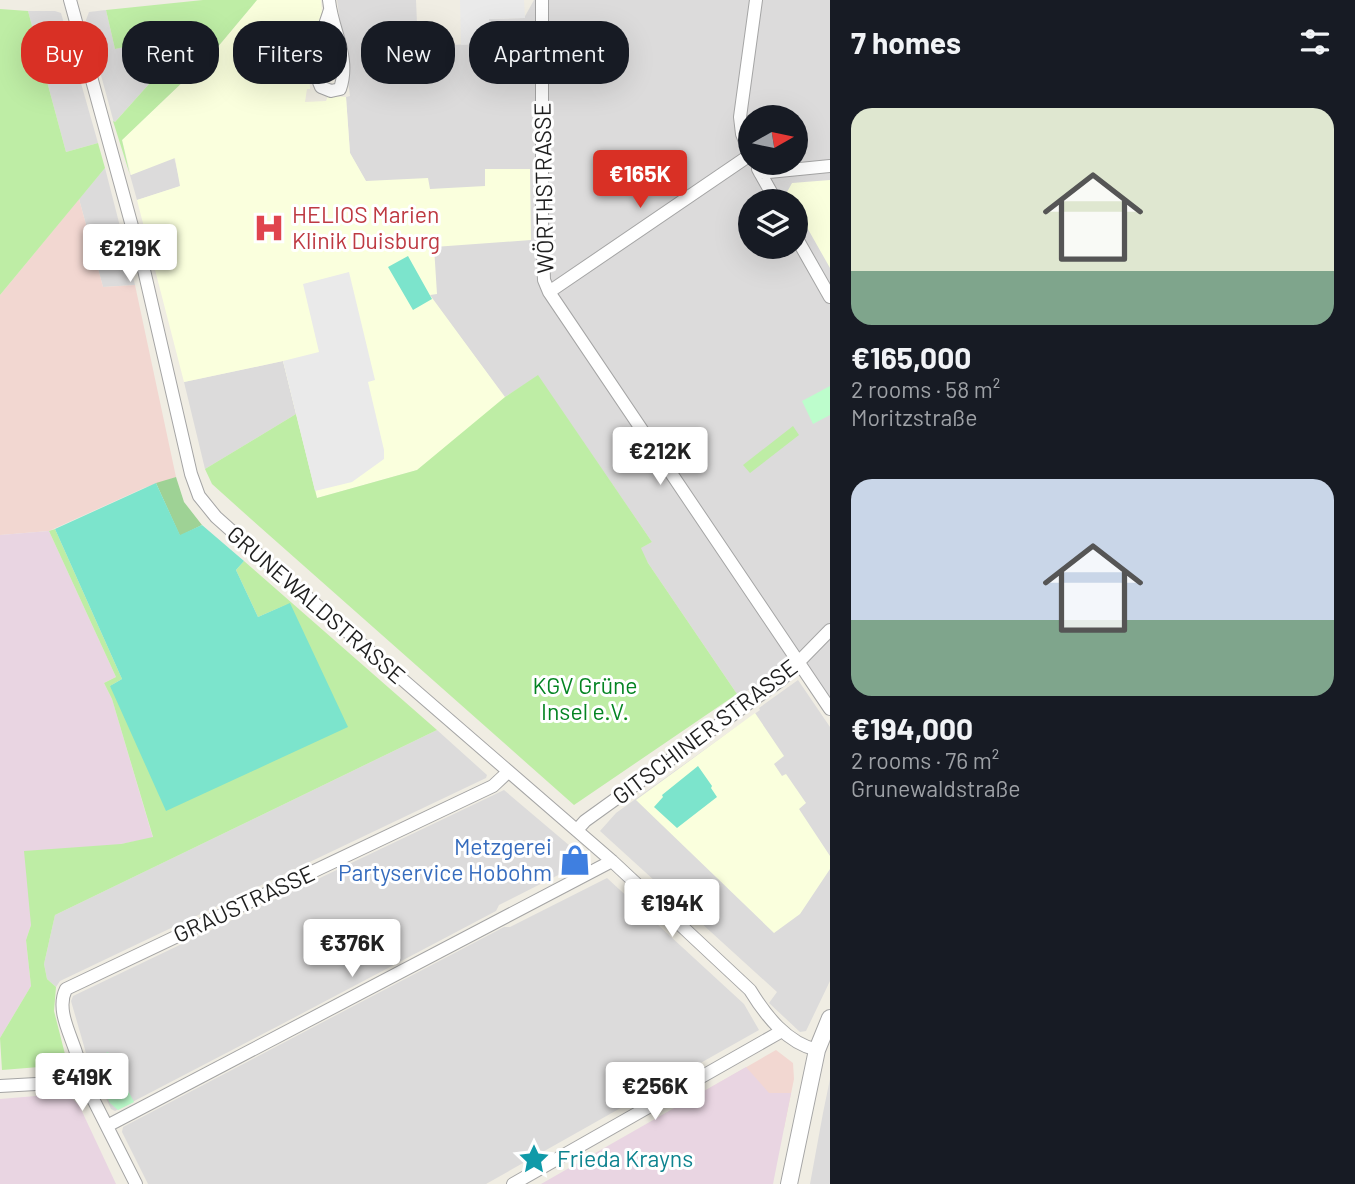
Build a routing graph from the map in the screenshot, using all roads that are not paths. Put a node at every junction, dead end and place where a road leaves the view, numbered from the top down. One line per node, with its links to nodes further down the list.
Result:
1 (70, 0): 15 (street, GRUNEWALDSTRASSE)
2 (542, 0): 10 (street, WÖRTHSTRASSE)
3 (756, 0): 5 (street)
4 (330, 5): 4 (street)
5 (742, 105)
6 (738, 163): 10 (street)
7 (830, 166): 8 (street)
8 (808, 167)
9 (808, 258): 11 (street)
10 (549, 292): 13 (street, WÖRTHSTRASSE)
11 (830, 297)
12 (830, 630): 13 (street, GITSCHINER STRASSE)
13 (799, 663): 14 (street, WÖRTHSTRASSE); 16 (street, GITSCHINER STRASSE)
14 (830, 709)
15 (508, 772): 16 (street, GRUNEWALDSTRASSE); 21 (street, GRAUSTRASSE)
16 (577, 830): 17 (street, GRUNEWALDSTRASSE)
17 (612, 861): 19 (street, GRUNEWALDSTRASSE); 23 (street)
18 (830, 1018): 20 (street)
19 (782, 1031): 20 (street, GRUNEWALDSTRASSE); 25 (street)
20 (817, 1051): 26 (street)
21 (80, 1084): 22 (street); 23 (street)
22 (0, 1086)
23 (107, 1126): 24 (street)
24 (136, 1184)
25 (513, 1184)
26 (789, 1184)

